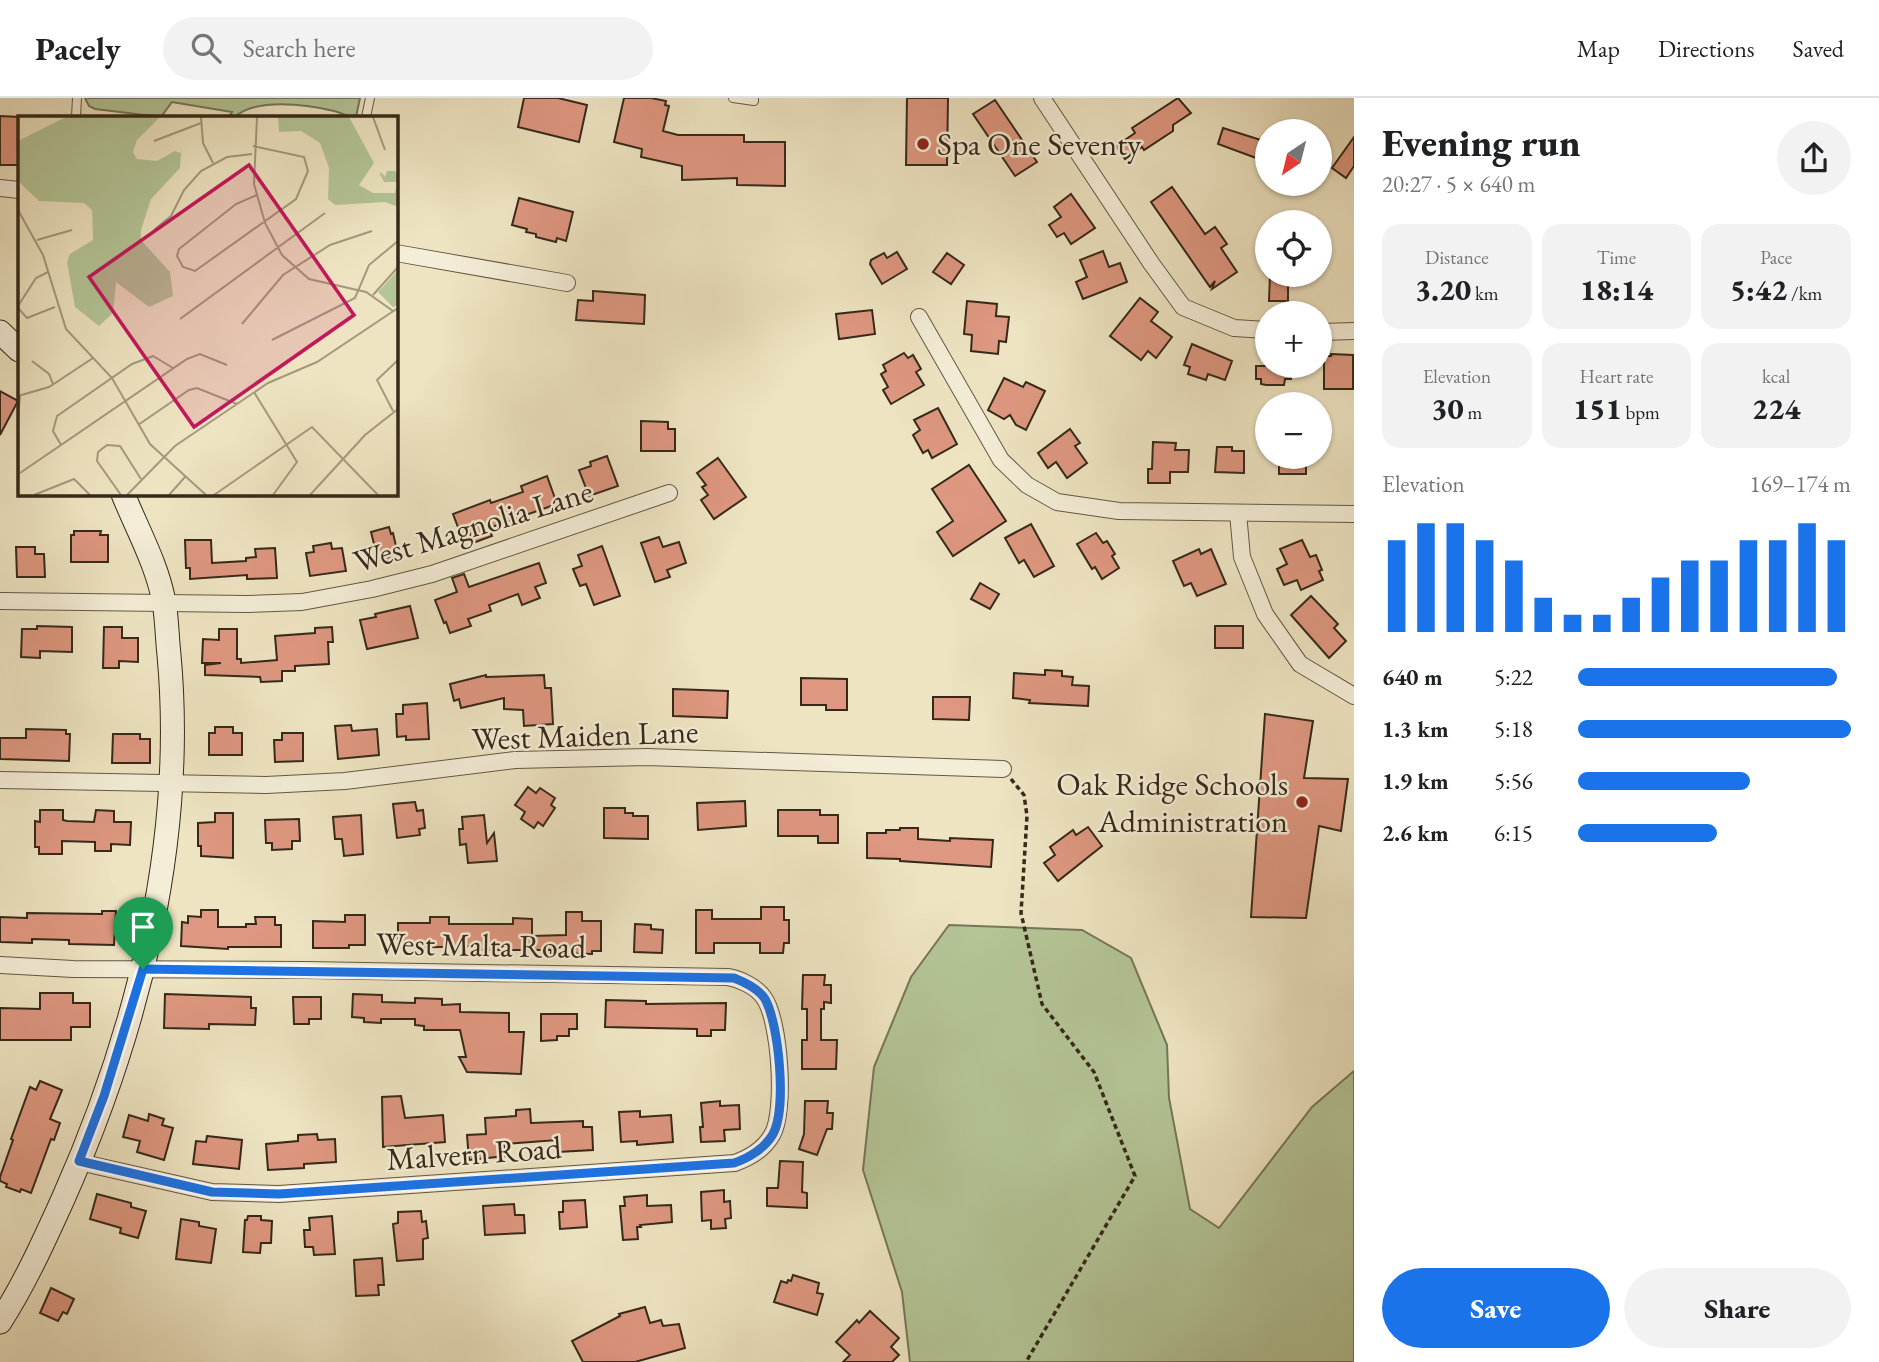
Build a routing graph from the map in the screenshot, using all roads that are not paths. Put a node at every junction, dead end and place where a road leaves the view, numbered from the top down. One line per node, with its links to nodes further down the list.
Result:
1 (77, 98): 6 (lane)
2 (370, 98): 7 (lane)
3 (733, 98): 4 (lane)
4 (754, 98)
5 (1042, 98): 13 (street)
6 (76, 116)
7 (366, 116)
8 (0, 188): 9 (street)
9 (18, 190)
10 (397, 253): 11 (street)
11 (567, 283)
12 (919, 317): 20 (street)
13 (1255, 329)
14 (1354, 331): 16 (street)
15 (0, 332): 17 (street)
16 (1332, 332)
17 (18, 349)
18 (669, 493): 23 (street, West Magnolia Lane)
19 (123, 495): 23 (street)
20 (1238, 513): 21 (street); 24 (street)
21 (1354, 514)
22 (0, 601): 23 (street, West Magnolia Lane)
23 (164, 604): 27 (street)
24 (1354, 696)
25 (1003, 769): 27 (street, West Maiden Lane)
26 (0, 780): 27 (street, West Maiden Lane)
27 (170, 784): 29 (street)
28 (0, 965): 29 (street, West Malta Road)
29 (143, 969): 30 (street, West Malta Road); 31 (street)
30 (779, 1042): 31 (street, Malvern Road)
31 (79, 1161): 32 (street)
32 (0, 1322)

